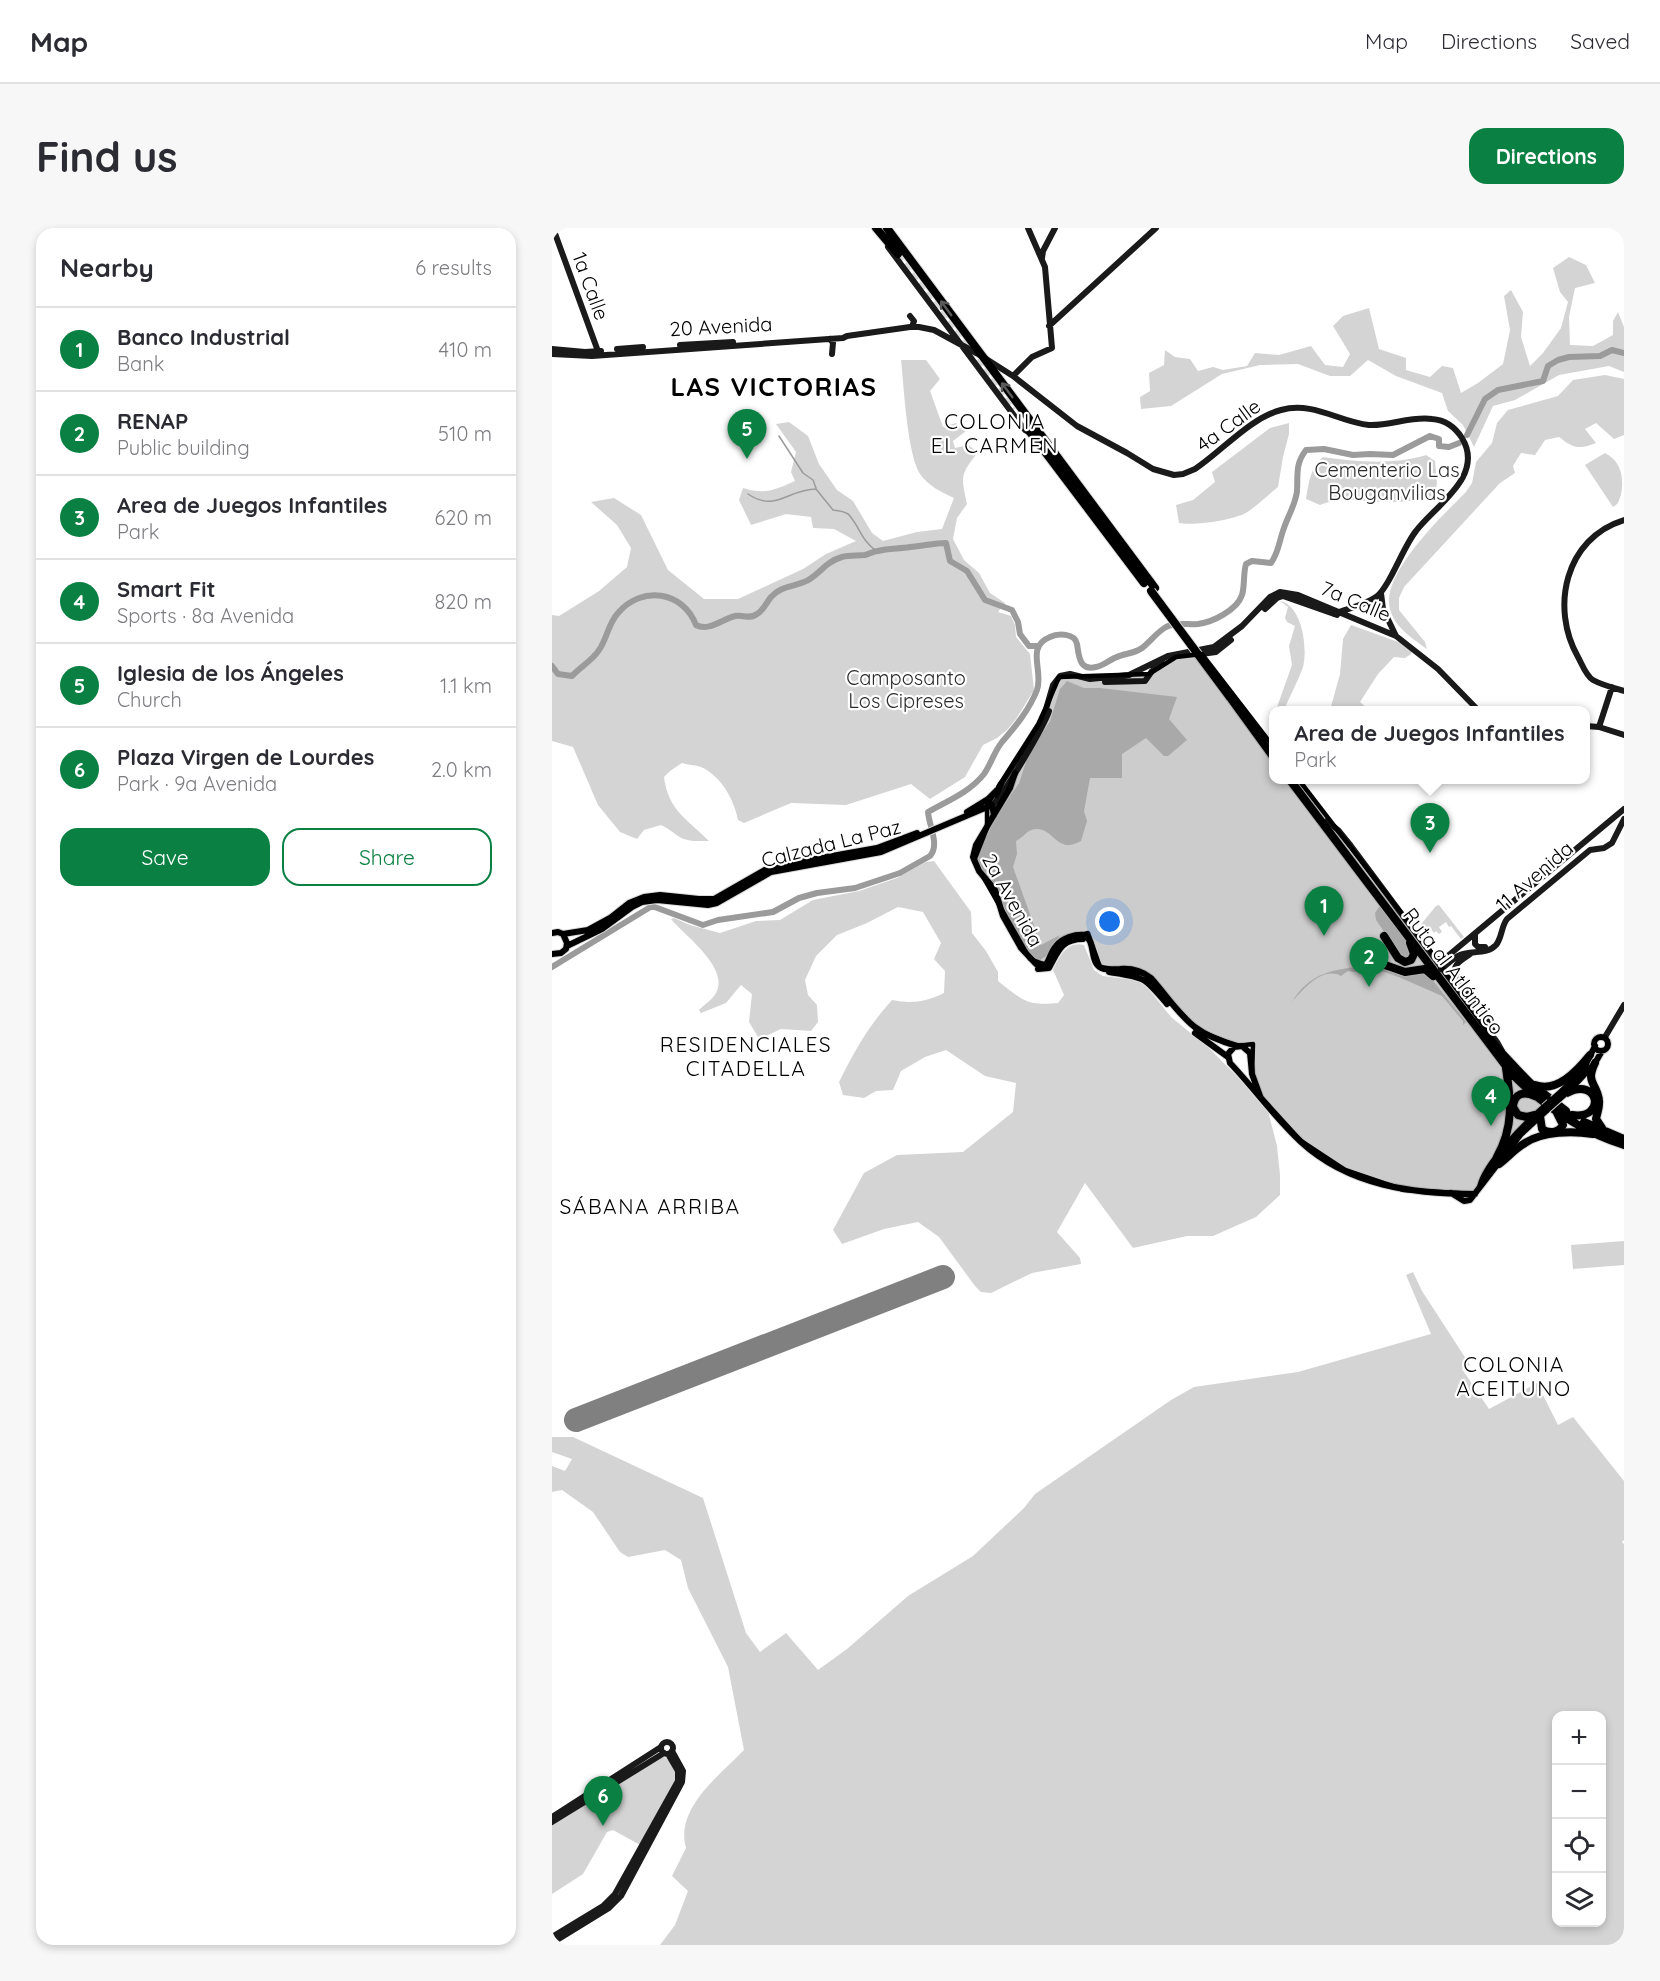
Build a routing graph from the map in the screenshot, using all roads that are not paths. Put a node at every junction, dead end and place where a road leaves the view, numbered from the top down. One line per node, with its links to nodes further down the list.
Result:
1 (553, 228): 21 (main road, 1a Calle)
2 (876, 228): 7 (highway)
3 (887, 228): 24 (highway, one-way to 3)
4 (1028, 228): 9 (main road)
5 (1055, 228): 9 (main road)
6 (1156, 228): 11 (main road)
7 (886, 241): 8 (highway); 14 (main road)
8 (898, 254)
9 (1042, 258): 11 (main road)
10 (910, 316): 12 (main road)
11 (1049, 326): 25 (main road)
12 (912, 327): 13 (main road, 20 Avenida); 16 (main road, 20 Avenida)
13 (934, 330): 15 (main road, 4a Calle)
14 (950, 330): 15 (main road); 19 (main road)
15 (942, 335): 19 (main road, 4a Calle)
16 (847, 336): 17 (main road, 20 Avenida); 18 (main road, 20 Avenida)
17 (830, 339): 18 (main road, 20 Avenida); 23 (main road)
18 (778, 340): 21 (main road, 20 Avenida)
19 (962, 345): 24 (main road, 4a Calle); 26 (main road)
20 (552, 349): 21 (main road)
21 (599, 353): 22 (main road)
22 (552, 354)
23 (832, 354)
24 (980, 355): 25 (main road, 4a Calle); 28 (highway, one-way to 24)
25 (1013, 376): 29 (main road, 4a Calle)
26 (1029, 431): 28 (highway)
27 (1624, 520): 35 (main road)
28 (1153, 590): 37 (highway, bridge)
29 (1381, 593): 31 (main road); 32 (main road)
30 (1279, 595): 31 (main road, 7a Calle); 33 (main road, Calzada La Paz); 34 (main road)
31 (1337, 613): 32 (main road, 7a Calle)
32 (1397, 637): 38 (main road, 7a Calle)
33 (1139, 671): 34 (main road); 45 (main road, Calzada La Paz)
34 (1145, 681): 44 (main road, Calzada La Paz)
35 (1612, 687): 36 (main road); 40 (main road)
36 (1624, 691)
37 (1230, 695): 42 (highway); 43 (highway)
38 (1473, 706)
39 (1590, 726): 40 (main road)
40 (1599, 727): 41 (main road)
41 (1624, 735)
42 (1269, 743)
43 (1269, 751)
44 (1015, 773): 48 (main road, Calzada La Paz); 50 (main road)
45 (1000, 784): 48 (main road); 53 (main road, Calzada La Paz)
46 (1293, 784): 57 (highway, Ruta al Atlántico)
47 (1300, 784): 52 (highway, Ruta al Atlántico)
48 (990, 806): 50 (main road); 53 (main road, Calzada La Paz); 78 (main road, 2a Avenida)
49 (1624, 809): 60 (main road, 11 Avenida)
50 (994, 815): 75 (main road, 2a Avenida)
51 (1624, 819): 56 (main road, 11 Avenida)
52 (1327, 821): 55 (highway, Ruta al Atlántico); 66 (main road, Ruta al Atlántico)
53 (938, 827): 54 (main road, Calzada La Paz)
54 (922, 833): 59 (main road, Calzada La Paz); 62 (main road, Calzada La Paz)
55 (1392, 908)
56 (1501, 930): 60 (main road); 63 (main road, 11 Avenida)
57 (1404, 931): 61 (highway); 70 (highway, Ruta al Atlántico)
58 (552, 933): 59 (main road, Calzada La Paz)
59 (563, 934): 62 (main road)
60 (1475, 934): 66 (main road, 11 Avenida)
61 (1387, 943)
62 (567, 946): 64 (main road, Calzada La Paz)
63 (1475, 952): 69 (main road, 11 Avenida); 74 (main road)
64 (552, 954)
65 (1373, 957): 68 (highway)
66 (1437, 959): 69 (main road, Ruta al Atlántico)
67 (1364, 962): 68 (highway)
68 (1382, 964): 70 (highway)
69 (1443, 968): 70 (main road, 11 Avenida); 74 (main road, Ruta al Atlántico)
70 (1438, 977): 81 (highway, Ruta al Atlántico)
71 (1624, 1005): 73 (main road)
72 (1469, 1011): 81 (highway, Ruta al Atlántico)
73 (1605, 1037): 76 (main road); 77 (main road)
74 (1497, 1042): 81 (main road, Ruta al Atlántico)
75 (1237, 1046): 78 (main road); 80 (main road)
76 (1594, 1046): 77 (main road); 79 (main road)
77 (1602, 1051): 79 (main road)
78 (1228, 1057): 82 (main road)
79 (1592, 1059): 83 (highway); 84 (main road); 89 (highway)
80 (1251, 1060): 82 (main road); 85 (main road)
81 (1506, 1063): 83 (highway, Ruta al Atlántico); 86 (highway, Ruta al Atlántico); 92 (highway)
82 (1236, 1068): 85 (main road)
83 (1530, 1083): 88 (highway, Ruta al Atlántico)
84 (1565, 1093): 87 (main road, bridge); 88 (highway)
85 (1260, 1096): 93 (main road)
86 (1538, 1097): 87 (highway, Ruta al Atlántico); 87 (highway)
87 (1544, 1112): 89 (highway, Ruta al Atlántico); 92 (main road)
88 (1572, 1115): 89 (highway, Ruta al Atlántico)
89 (1606, 1134): 90 (highway, Ruta al Atlántico); 91 (highway, Ruta al Atlántico); 92 (highway)
90 (1624, 1138)
91 (1624, 1146)
92 (1498, 1160): 94 (main road)
93 (1451, 1192): 94 (main road); 94 (main road)
94 (1475, 1194)
95 (666, 1751): 96 (main road); 97 (main road); 98 (main road)
96 (552, 1816)
97 (552, 1822)
98 (582, 1922): 99 (main road); 100 (main road)
99 (552, 1937)
100 (552, 1943)

